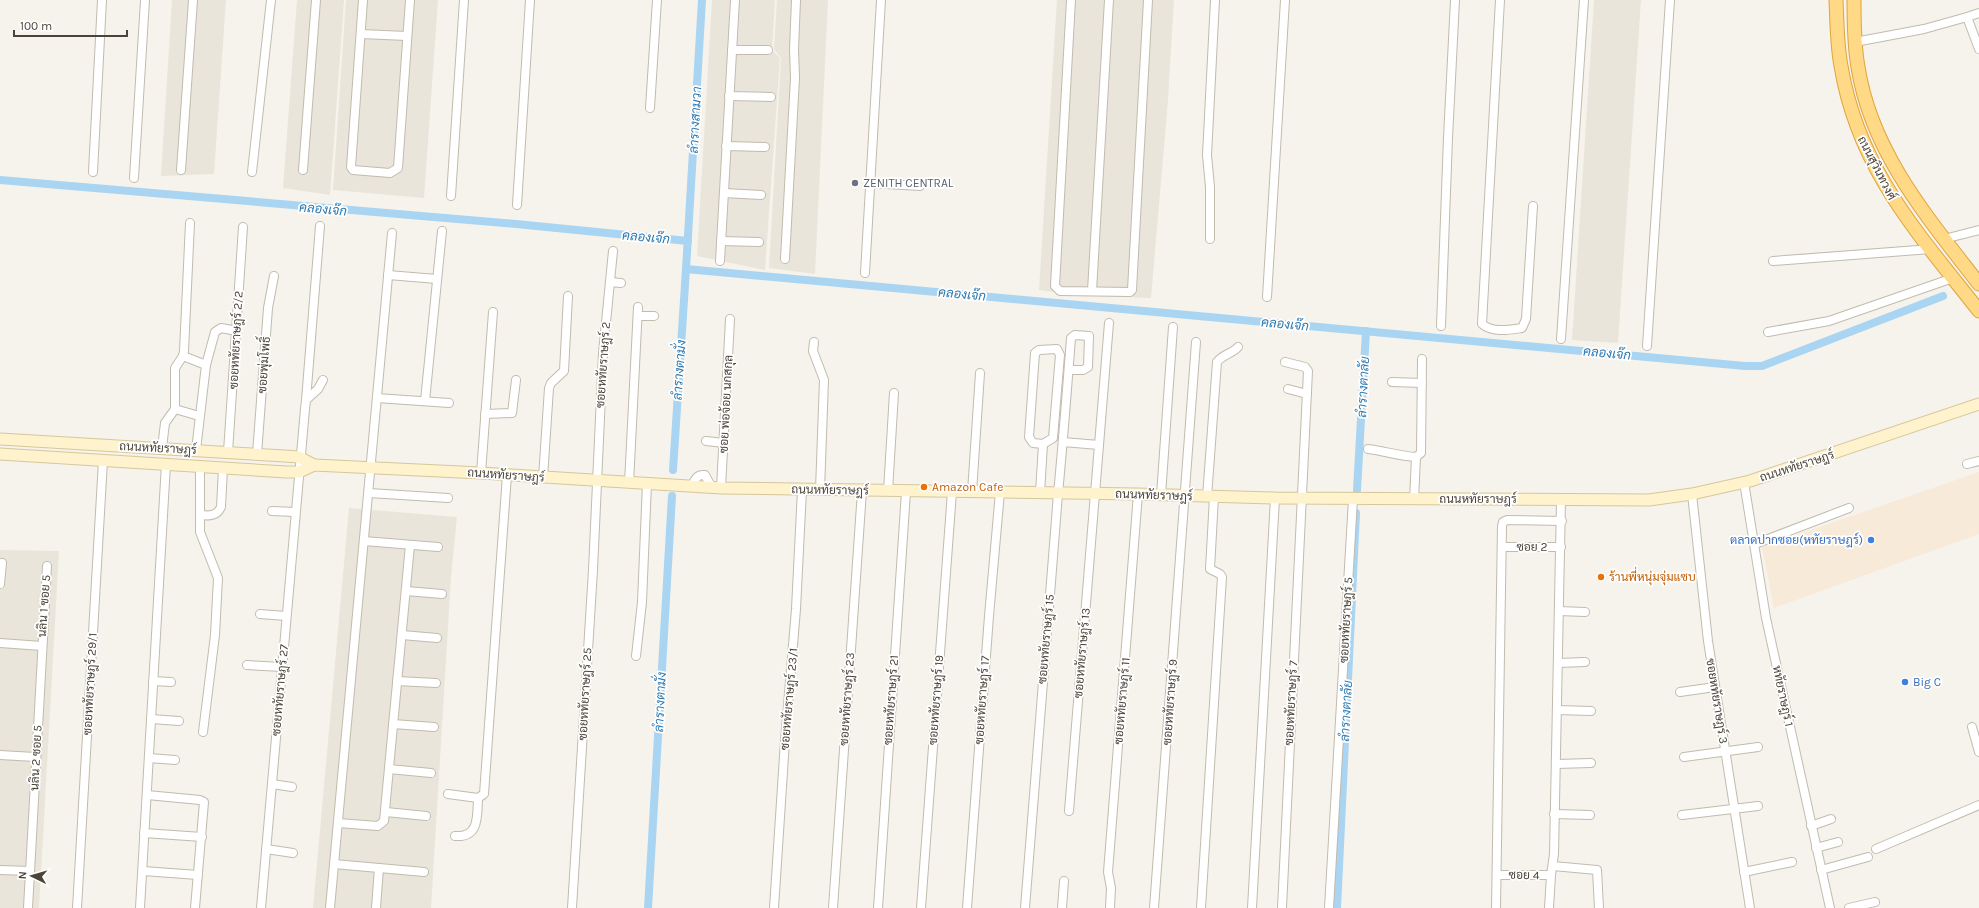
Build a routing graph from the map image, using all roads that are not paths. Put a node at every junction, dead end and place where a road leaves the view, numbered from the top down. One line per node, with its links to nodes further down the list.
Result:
1 (102, 0): 40 (street)
2 (145, 0): 42 (street)
3 (193, 0): 38 (street)
4 (271, 0): 41 (street)
5 (316, 0): 39 (street)
6 (363, 0): 27 (street)
7 (410, 0): 28 (street)
8 (464, 0): 47 (street)
9 (530, 0): 48 (street)
10 (657, 0): 35 (street)
11 (735, 0): 31 (street)
12 (796, 0): 62 (street)
13 (881, 0): 43 (street)
14 (1071, 0): 73 (street)
15 (1109, 0): 73 (street)
16 (1148, 0): 73 (street)
17 (1215, 0): 56 (street)
18 (1285, 0): 75 (street)
19 (1455, 0): 81 (street)
20 (1500, 0): 49 (street)
21 (1584, 0): 85 (street)
22 (1670, 0): 88 (street)
23 (1836, 0): 60 (highway, ถนนสุวินทวงศ์)
24 (1854, 0): 29 (highway, ถนนสุวินทวงศ์)
25 (1979, 13): 26 (street)
26 (1967, 17): 29 (street); 30 (street)
27 (361, 34): 28 (street); 28 (street)
28 (407, 36)
29 (1855, 42): 57 (highway, ถนนสุวินทวงศ์)
30 (1979, 49)
31 (732, 50): 32 (street); 33 (street)
32 (768, 50)
33 (729, 96): 34 (street); 36 (street)
34 (772, 97)
35 (650, 108)
36 (726, 146): 37 (street); 45 (street)
37 (765, 146)
38 (181, 170)
39 (304, 170)
40 (93, 172)
41 (252, 172)
42 (134, 178)
43 (870, 183): 44 (street); 65 (street)
44 (920, 186)
45 (724, 193): 46 (street); 58 (street)
46 (761, 195)
47 (451, 196)
48 (517, 205)
49 (1533, 206)
50 (190, 223): 90 (street)
51 (320, 226): 104 (street, ซอยหทัยราษฎร์ 27)
52 (242, 227): 83 (street, ซอยหทัยราษฎร์ 2/2)
53 (1979, 230): 57 (street)
54 (442, 232): 69 (street)
55 (392, 233): 67 (street)
56 (1210, 239)
57 (1944, 239): 72 (highway, ถนนสุวินทวงศ์)
58 (721, 241): 59 (street); 63 (street)
59 (759, 242)
60 (1930, 249): 64 (street); 68 (highway, ถนนสุวินทวงศ์)
61 (613, 251): 70 (street, ซอยหทัยราษฎร์ 2)
62 (785, 259)
63 (720, 261)
64 (1773, 261)
65 (865, 273)
66 (274, 276): 122 (street, ซอยพุ่มโพธิ์)
67 (388, 276): 69 (street); 103 (street)
68 (1953, 278): 76 (highway, ถนนสุวินทวงศ์); 84 (street)
69 (437, 279): 105 (street)
70 (610, 282): 71 (street); 137 (street, ซอยหทัยราษฎร์ 2)
71 (621, 283)
72 (1979, 284)
73 (1092, 291)
74 (568, 296): 136 (street)
75 (1267, 297)
76 (1979, 311)
77 (493, 312): 109 (street)
78 (654, 316): 139 (street)
79 (730, 319): 113 (street, ซอย พ่อจ้อย นกสกุล)
80 (1109, 323): 116 (street, ซอยหทัยราษฎร์ 13)
81 (1441, 326)
82 (1173, 327): 156 (street)
83 (237, 331): 93 (street); 120 (street, ซอยหทัยราษฎร์ 2/2)
84 (1768, 332)
85 (1561, 339)
86 (814, 342): 143 (street)
87 (1196, 342): 157 (street, ซอยหทัยราษฎร์ 9)
88 (1647, 346)
89 (1238, 347): 158 (street)
90 (183, 356): 93 (street); 108 (street)
91 (1422, 359): 99 (street)
92 (1284, 362): 102 (street, ซอยหทัยราษฎร์ 7)
93 (206, 365): 110 (street)
94 (1069, 370): 94 (street, ซอยหทัยราษฎร์ 15); 114 (street, ซอยหทัยราษฎร์ 15)
95 (980, 372): 148 (street)
96 (323, 380): 104 (street)
97 (516, 380): 109 (street)
98 (1392, 382): 99 (street)
99 (1422, 382): 124 (street)
100 (1288, 389): 102 (street)
101 (894, 393): 145 (street)
102 (1307, 394): 161 (street, ซอยหทัยราษฎร์ 7)
103 (377, 398): 105 (street); 132 (street)
104 (306, 400): 123 (street, ซอยหทัยราษฎร์ 27)
105 (425, 401): 106 (street)
106 (449, 403)
107 (1979, 404): 138 (main road, ถนนหทัยราษฎร์)
108 (175, 409): 110 (street); 117 (street)
109 (485, 414): 134 (street)
110 (199, 416): 119 (street)
111 (0, 439): 117 (main road, ถนนหทัยราษฎร์)
112 (706, 441): 113 (street)
113 (724, 442): 141 (street, ซอย พ่อจ้อย นกสกุล)
114 (1062, 442): 116 (street); 152 (street, ซอยหทัยราษฎร์ 15)
115 (1043, 444): 115 (street); 151 (street)
116 (1099, 445): 153 (street, ซอยหทัยราษฎร์ 13)
117 (162, 448): 119 (main road, ถนนหทัยราษฎร์)
118 (1368, 449): 124 (street)
119 (196, 450): 120 (main road, ถนนหทัยราษฎร์)
120 (228, 452): 122 (main road, ถนนหทัยราษฎร์)
121 (0, 454): 126 (main road, ถนนหทัยราษฎร์)
122 (257, 454): 123 (main road, ถนนหทัยราษฎร์)
123 (299, 457): 129 (main road, ถนนหทัยราษฎร์); 133 (street, ซอยหทัยราษฎร์ 27)
124 (1416, 457): 163 (street)
125 (1979, 460): 128 (street)
126 (102, 461): 127 (main road, ถนนหทัยราษฎร์); 262 (street, ซอยหทัยราษฎร์ 29/1)
127 (166, 464): 130 (main road, ถนนหทัยราษฎร์); 194 (street)
128 (1967, 464)
129 (314, 465): 132 (main road, ถนนหทัยราษฎร์); 133 (main road, ถนนหทัยราษฎร์)
130 (200, 467): 131 (main road, ถนนหทัยราษฎร์); 168 (street)
131 (224, 468): 133 (main road, ถนนหทัยราษฎร์); 168 (street)
132 (371, 468): 134 (main road, ถนนหทัยราษฎร์); 150 (street)
133 (299, 472): 167 (street, ซอยหทัยราษฎร์ 27)
134 (481, 473): 135 (main road, ถนนหทัยราษฎร์)
135 (507, 475): 136 (main road, ถนนหทัยราษฎร์); 224 (street)
136 (543, 478): 137 (main road, ถนนหทัยราษฎร์)
137 (597, 481): 139 (main road, ถนนหทัยราษฎร์); 268 (street, ซอยหทัยราษฎร์ 25)
138 (1744, 482): 155 (main road, ถนนหทัยราษฎร์); 171 (street, หทัยราษฎร์ 1)
139 (629, 483): 140 (main road, ถนนหทัยราษฎร์)
140 (647, 483): 141 (main road, ถนนหทัยราษฎร์); 189 (street)
141 (717, 488): 142 (main road, ถนนหทัยราษฎร์)
142 (802, 490): 143 (main road, ถนนหทัยราษฎร์); 269 (street, ซอยหทัยราษฎร์ 23/1)
143 (820, 490): 144 (main road, ถนนหทัยราษฎร์)
144 (862, 491): 145 (main road, ถนนหทัยราษฎร์); 270 (street, ซอยหทัยราษฎร์ 23)
145 (888, 491): 146 (main road, ถนนหทัยราษฎร์)
146 (906, 492): 147 (main road, ถนนหทัยราษฎร์); 271 (street, ซอยหทัยราษฎร์ 21)
147 (952, 492): 148 (main road, ถนนหทัยราษฎร์); 272 (street, ซอยหทัยราษฎร์ 19)
148 (972, 492): 149 (main road, ถนนหทัยราษฎร์)
149 (1000, 492): 151 (main road, ถนนหทัยราษฎร์); 273 (street, ซอยหทัยราษฎร์ 17)
150 (369, 493): 159 (street); 170 (street)
151 (1040, 493): 152 (main road, ถนนหทัยราษฎร์)
152 (1058, 494): 153 (main road, ถนนหทัยราษฎร์); 274 (street, ซอยหทัยราษฎร์ 15)
153 (1096, 494): 154 (main road, ถนนหทัยราษฎร์); 229 (street, ซอยหทัยราษฎร์ 13)
154 (1138, 494): 156 (main road, ถนนหทัยราษฎร์); 276 (street, ซอยหทัยราษฎร์ 11)
155 (1692, 494): 164 (main road, ถนนหทัยราษฎร์); 198 (street, ซอยหทัยราษฎร์ 3)
156 (1162, 495): 157 (main road, ถนนหทัยราษฎร์)
157 (1186, 496): 158 (main road, ถนนหทัยราษฎร์); 277 (street, ซอยหทัยราษฎร์ 9)
158 (1211, 497): 160 (main road, ถนนหทัยราษฎร์); 278 (street)
159 (448, 498)
160 (1275, 498): 161 (main road, ถนนหทัยราษฎร์); 279 (street)
161 (1302, 499): 162 (main road, ถนนหทัยราษฎร์); 280 (street, ซอยหทัยราษฎร์ 7)
162 (1353, 499): 163 (main road, ถนนหทัยราษฎร์); 281 (street, ซอยหทัยราษฎร์ 5)
163 (1414, 500): 164 (main road, ถนนหทัยราษฎร์)
164 (1561, 500): 169 (street)
165 (1849, 508): 171 (street)
166 (272, 511): 167 (street)
167 (295, 512): 184 (street, ซอยหทัยราษฎร์ 27)
168 (200, 515): 207 (street)
169 (1562, 521): 173 (street); 174 (street)
170 (364, 540): 172 (street); 235 (street)
171 (1755, 544): 236 (street, หทัยราษฎร์ 1)
172 (410, 545): 175 (street); 179 (street)
173 (1502, 547): 174 (street, ซอย 2); 257 (street)
174 (1561, 547): 181 (street)
175 (438, 548)
176 (2, 562): 178 (street)
177 (47, 566): 188 (street, นลิน 1 ซอย 5)
178 (0, 584)
179 (406, 591): 180 (street); 185 (street)
180 (442, 594)
181 (1559, 611): 182 (street); 191 (street)
182 (1585, 612)
183 (260, 614): 184 (street)
184 (286, 616): 193 (street, ซอยหทัยราษฎร์ 27)
185 (402, 635): 186 (street); 195 (street)
186 (438, 638)
187 (0, 643): 188 (street)
188 (42, 646): 212 (street, นลิน 2 ซอย 5)
189 (636, 656)
190 (1585, 662): 191 (street)
191 (1558, 663): 200 (street)
192 (247, 665): 193 (street)
193 (282, 667): 220 (street, ซอยหทัยราษฎร์ 27)
194 (153, 681): 196 (street); 202 (street)
195 (397, 681): 197 (street); 204 (street)
196 (172, 682)
197 (436, 684)
198 (1715, 687): 199 (street); 209 (street, ซอยหทัยราษฎร์ 3)
199 (1680, 692)
200 (1557, 710): 201 (street); 217 (street)
201 (1591, 711)
202 (151, 719): 203 (street); 214 (street)
203 (179, 721)
204 (393, 724): 205 (street); 218 (street)
205 (434, 727)
206 (1972, 727): 210 (street)
207 (203, 732)
208 (1758, 747): 209 (street)
209 (1725, 752): 213 (street); 227 (street, ซอยหทัยราษฎร์ 3)
210 (1979, 752)
211 (0, 755): 212 (street)
212 (36, 757): 252 (street, นลิน 2 ซอย 5)
213 (1684, 757)
214 (149, 758): 215 (street); 223 (street)
215 (175, 760)
216 (1591, 763): 217 (street)
217 (1556, 764): 230 (street)
218 (389, 769): 219 (street); 228 (street)
219 (431, 773)
220 (272, 784): 221 (street); 242 (street, ซอยหทัยราษฎร์ 27)
221 (292, 787)
222 (448, 794): 224 (street)
223 (147, 795): 237 (street); 239 (street)
224 (478, 798): 238 (street)
225 (1979, 805): 243 (street)
226 (1758, 806): 227 (street)
227 (1734, 809): 232 (street); 255 (street, ซอยหทัยราษฎร์ 3)
228 (386, 812): 233 (street); 235 (street)
229 (1069, 812)
230 (1554, 814): 231 (street); 248 (street)
231 (1590, 815)
232 (1682, 815)
233 (426, 816)
234 (1831, 819): 236 (street)
235 (338, 823): 247 (street)
236 (1812, 826): 241 (street, หทัยราษฎร์ 1)
237 (144, 833): 239 (street); 253 (street)
238 (455, 836)
239 (202, 837): 256 (street)
240 (1838, 842): 241 (street)
241 (1816, 848): 251 (street, หทัยราษฎร์ 1)
242 (266, 849): 244 (street); 265 (street, ซอยหทัยราษฎร์ 27)
243 (1876, 849)
244 (292, 853)
245 (1868, 857): 251 (street)
246 (1792, 862): 255 (street)
247 (334, 864): 249 (street); 266 (street)
248 (1553, 866): 258 (street); 284 (street)
249 (379, 868): 254 (street); 267 (street)
250 (0, 870): 252 (street)
251 (1821, 870): 286 (street, หทัยราษฎร์ 1)
252 (30, 871): 261 (street, นลิน 2 ซอย 5)
253 (143, 871): 256 (street); 263 (street)
254 (424, 872)
255 (1744, 872): 285 (street, ซอยหทัยราษฎร์ 3)
256 (198, 875): 264 (street)
257 (1497, 875): 258 (street, ซอย 4); 282 (street)
258 (1551, 875): 283 (street)
259 (1064, 881): 275 (street)
260 (1875, 902): 287 (street)
261 (28, 908)
262 (77, 908)
263 (140, 908)
264 (195, 908)
265 (261, 908)
266 (330, 908)
267 (376, 908)
268 (572, 908)
269 (774, 908)
270 (833, 908)
271 (878, 908)
272 (921, 908)
273 (967, 908)
274 (1025, 908)
275 (1062, 908)
276 (1110, 908)
277 (1154, 908)
278 (1201, 908)
279 (1252, 908)
280 (1282, 908)
281 (1328, 908)
282 (1496, 908)
283 (1549, 908)
284 (1599, 908)
285 (1750, 908)
286 (1830, 908)
287 (1848, 908)

